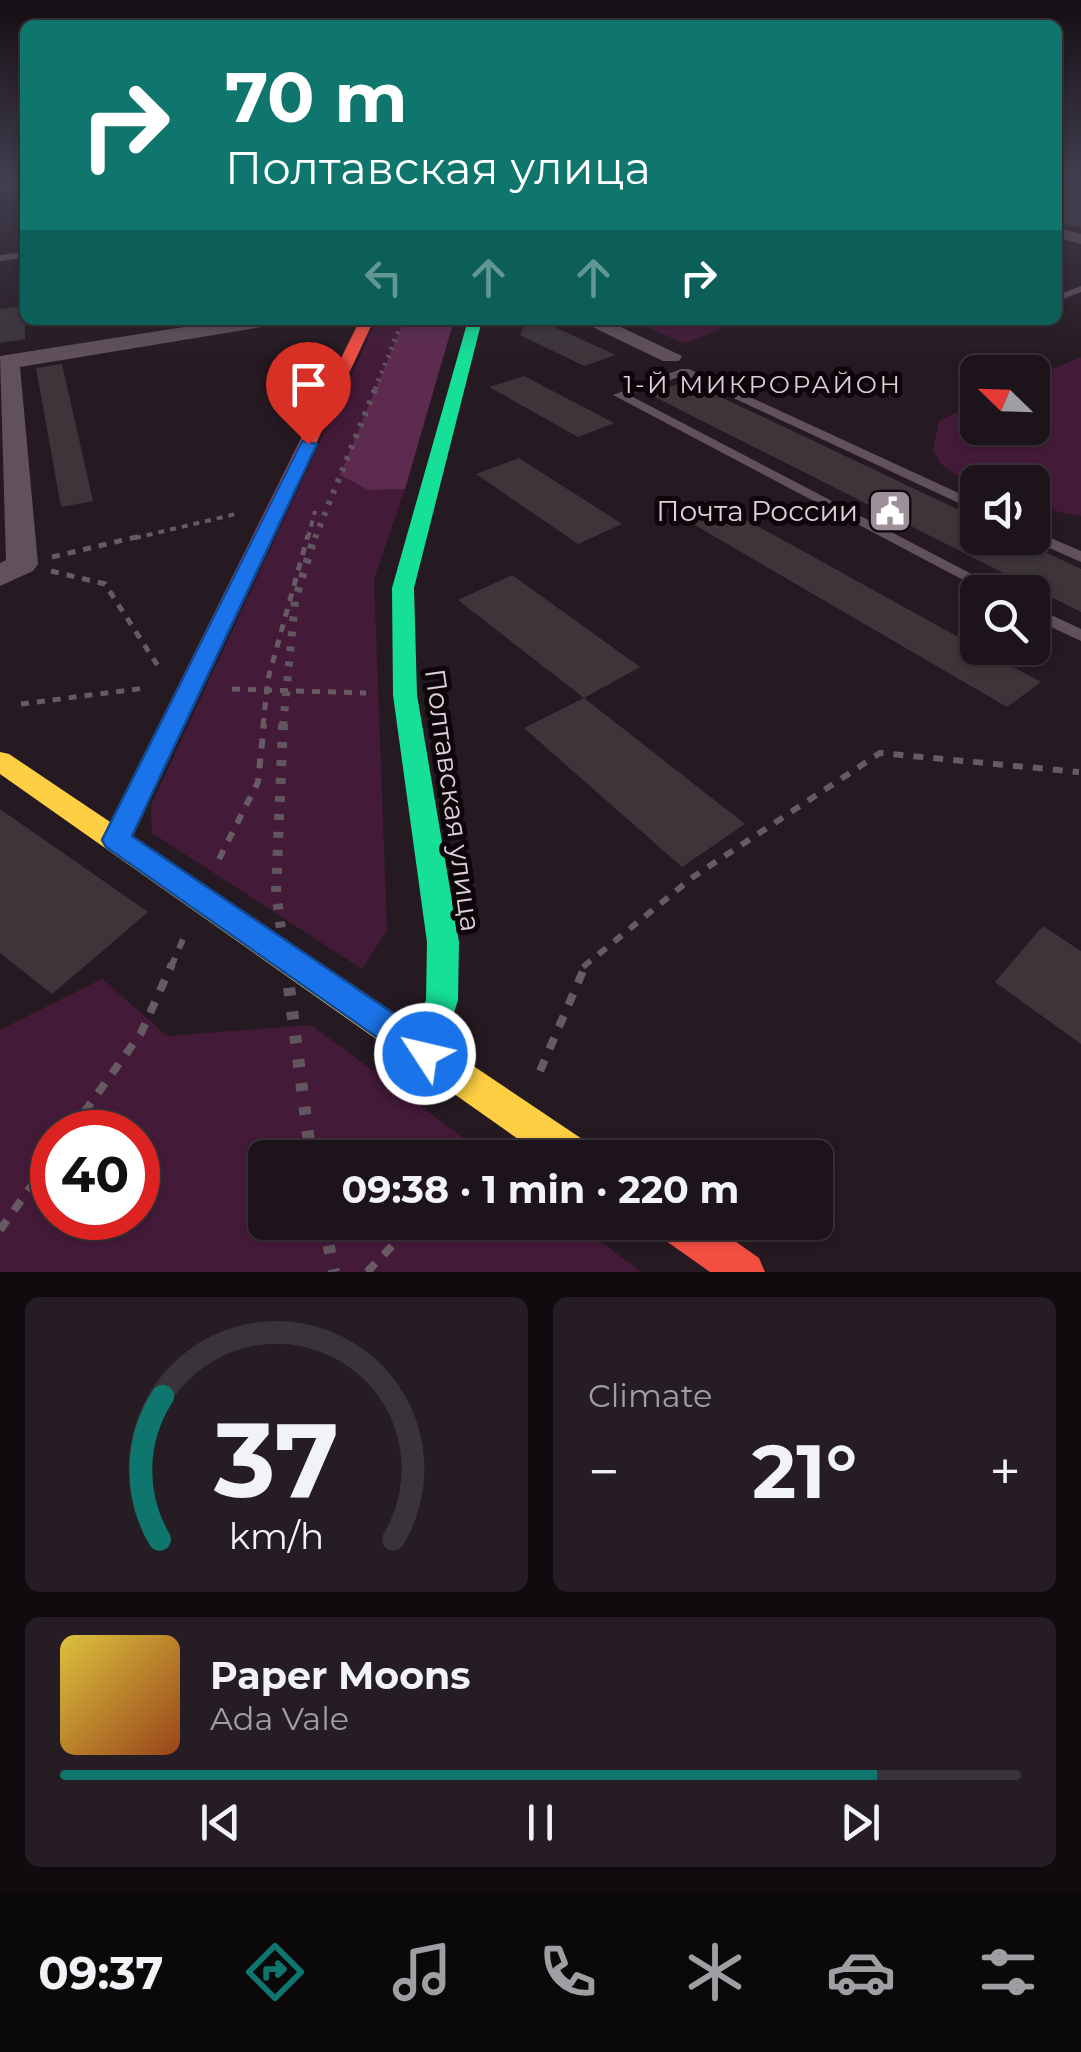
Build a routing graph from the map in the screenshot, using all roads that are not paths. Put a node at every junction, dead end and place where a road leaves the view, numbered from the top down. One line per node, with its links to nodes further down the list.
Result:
1 (237, 325): 5 (street)
2 (365, 325): 17 (street)
3 (474, 325): 18 (street, Полтавская улица)
4 (598, 325): 6 (street)
5 (4, 362): 12 (street)
6 (678, 363): 8 (lane); 9 (lane)
7 (835, 488): 8 (lane)
8 (814, 497): 13 (lane)
9 (960, 501)
10 (1050, 542): 11 (lane)
11 (1081, 557)
12 (11, 570)
13 (965, 575)
14 (1050, 620): 15 (lane)
15 (1081, 636)
16 (0, 762): 17 (street)
17 (116, 840): 18 (street)
18 (425, 1054): 19 (street)
19 (552, 1140)
20 (699, 1240): 21 (street)
21 (745, 1272)

